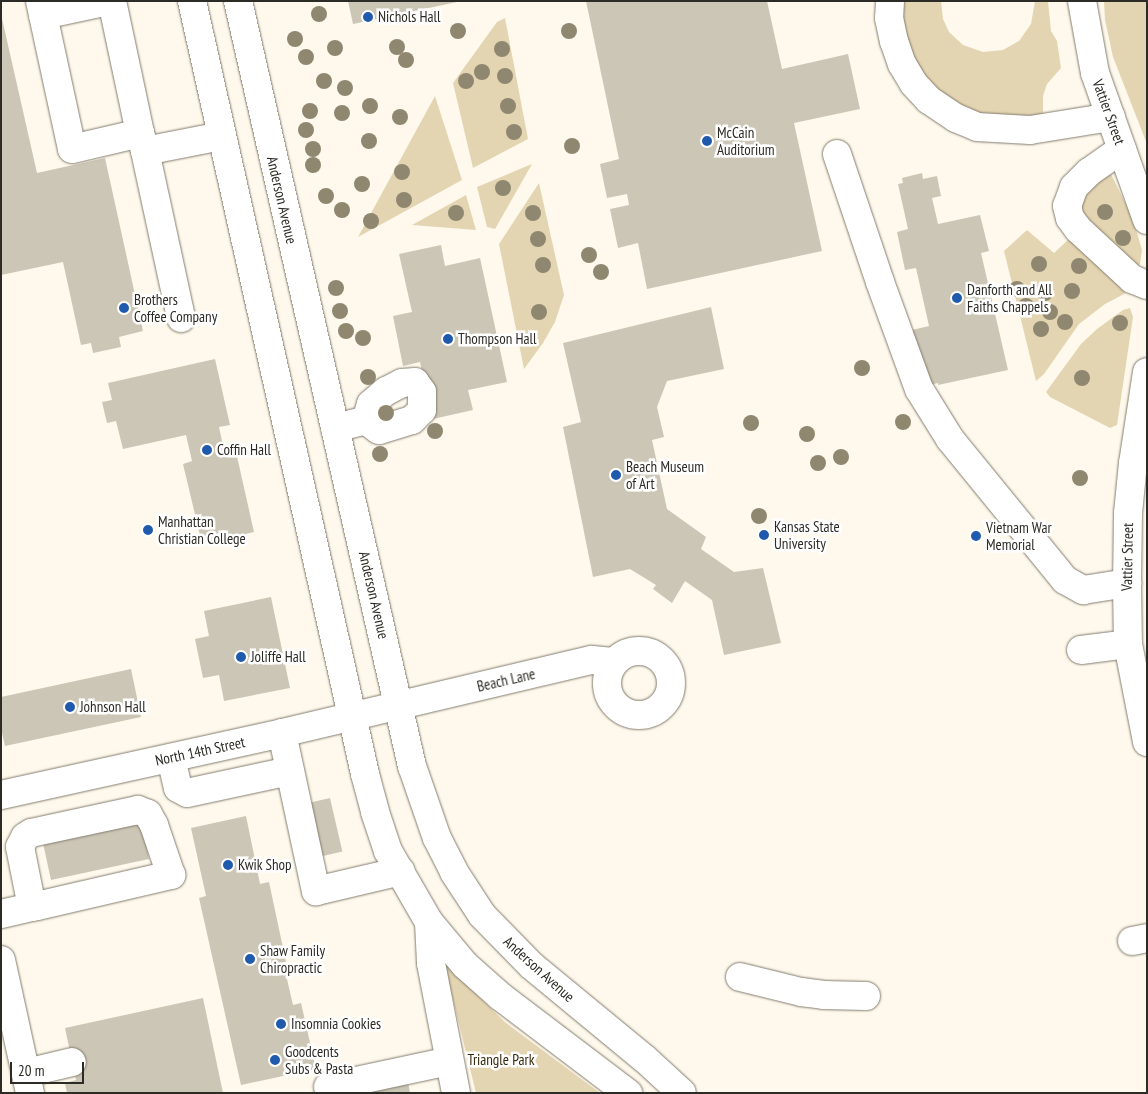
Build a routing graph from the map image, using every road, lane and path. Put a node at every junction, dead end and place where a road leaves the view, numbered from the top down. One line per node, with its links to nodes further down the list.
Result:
1 (111, 1): 6 (main road); 9 (main road)
2 (192, 1): 8 (main road)
3 (238, 1): 17 (main road, Anderson Avenue)
4 (890, 1): 7 (main road)
5 (1082, 1): 7 (main road, Vattier Street)
6 (42, 8): 9 (main road)
7 (1111, 117): 10 (main road, Vattier Street)
8 (222, 136): 9 (main road); 24 (main road)
9 (142, 142): 14 (main road)
10 (1122, 149): 12 (main road, Vattier Street); 13 (main road)
11 (837, 154): 19 (main road)
12 (1147, 220)
13 (1147, 285)
14 (181, 318)
15 (1147, 372): 18 (main road, Vattier Street)
16 (366, 420): 17 (main road)
17 (335, 428): 23 (main road, Anderson Avenue)
18 (1140, 464): 19 (main road, Vattier Street)
19 (1127, 583): 20 (main road, Vattier Street)
20 (1128, 644): 21 (main road); 26 (main road, Vattier Street)
21 (1081, 650)
22 (613, 662): 23 (main road, Beach Lane)
23 (399, 704): 24 (main road, North 14th Street); 43 (main road, Anderson Avenue)
24 (352, 716): 25 (main road, North 14th Street); 30 (main road)
25 (282, 733): 27 (main road, North 14th Street); 28 (main road)
26 (1147, 742)
27 (171, 758): 28 (main road); 29 (main road, North 14th Street)
28 (290, 771): 30 (main road)
29 (1, 795)
30 (401, 871): 33 (main road)
31 (32, 907): 31 (main road); 32 (main road)
32 (1, 914)
33 (429, 922): 37 (main road); 42 (main road)
34 (1, 960): 39 (main road)
35 (740, 977): 36 (main road)
36 (866, 996)
37 (449, 1061): 40 (main road); 41 (main road)
38 (72, 1062): 39 (main road)
39 (28, 1083)
40 (328, 1087)
41 (456, 1093)
42 (628, 1093)
43 (682, 1093)

